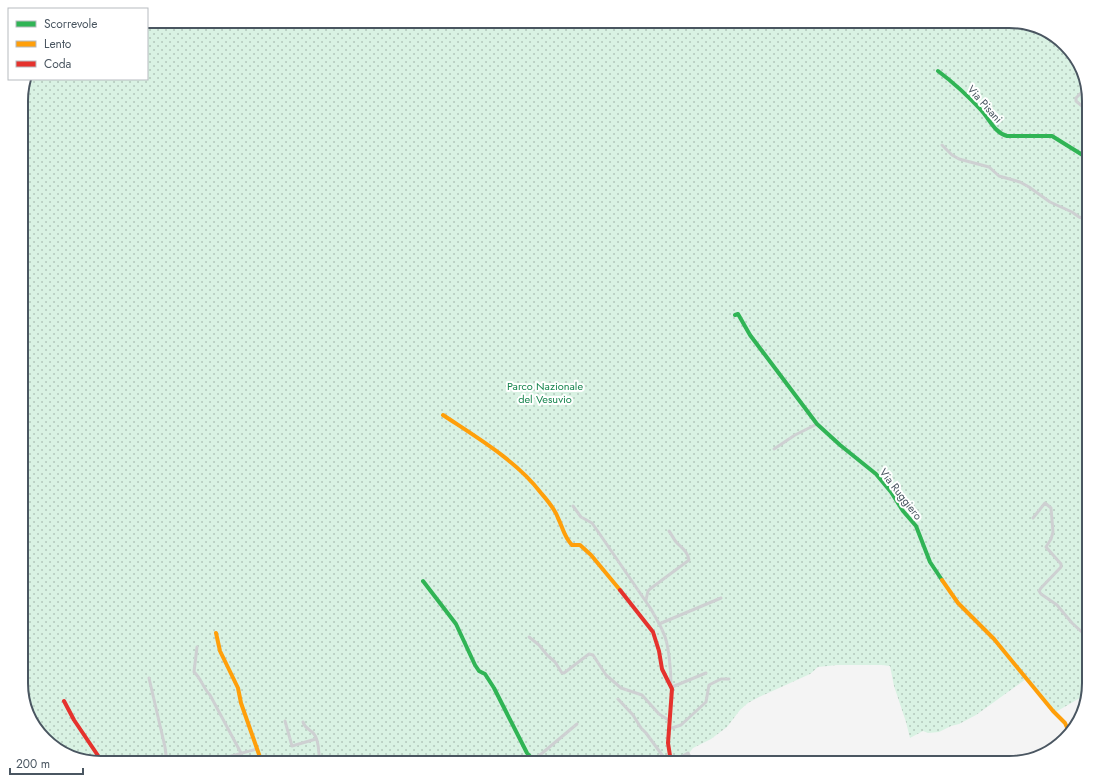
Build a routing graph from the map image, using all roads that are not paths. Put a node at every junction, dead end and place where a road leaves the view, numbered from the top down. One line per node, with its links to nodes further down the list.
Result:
1 (938, 71): 5 (street, Via Pisani)
2 (1081, 93): 3 (street)
3 (1082, 106)
4 (942, 144): 6 (street)
5 (1082, 155)
6 (1082, 218)
7 (735, 316): 9 (street, Via Ruggiero)
8 (443, 415): 25 (street)
9 (817, 424): 10 (street); 33 (street, Via Ruggiero)
10 (774, 449)
11 (573, 506): 16 (street)
12 (1033, 518): 19 (street)
13 (669, 531): 16 (street)
14 (423, 581): 42 (street)
15 (721, 598): 17 (street)
16 (646, 600): 17 (street)
17 (659, 624): 25 (street)
18 (216, 632): 35 (street)
19 (1082, 632)
20 (529, 638): 29 (street)
21 (197, 647): 36 (street)
22 (706, 673): 25 (street)
23 (149, 678): 38 (street)
24 (729, 679): 32 (street)
25 (672, 686): 29 (street)
26 (618, 698): 44 (street)
27 (64, 701): 37 (street)
28 (285, 721): 34 (street)
29 (670, 721): 32 (street)
30 (303, 722): 34 (street)
31 (577, 724): 43 (street)
32 (669, 728): 45 (street)
33 (1067, 728)
34 (316, 739): 41 (street)
35 (257, 749): 36 (street); 40 (street)
36 (241, 753): 39 (street)
37 (98, 756)
38 (166, 756)
39 (231, 756)
40 (260, 756)
41 (319, 756)
42 (530, 756)
43 (542, 756)
44 (664, 756)
45 (669, 756)

